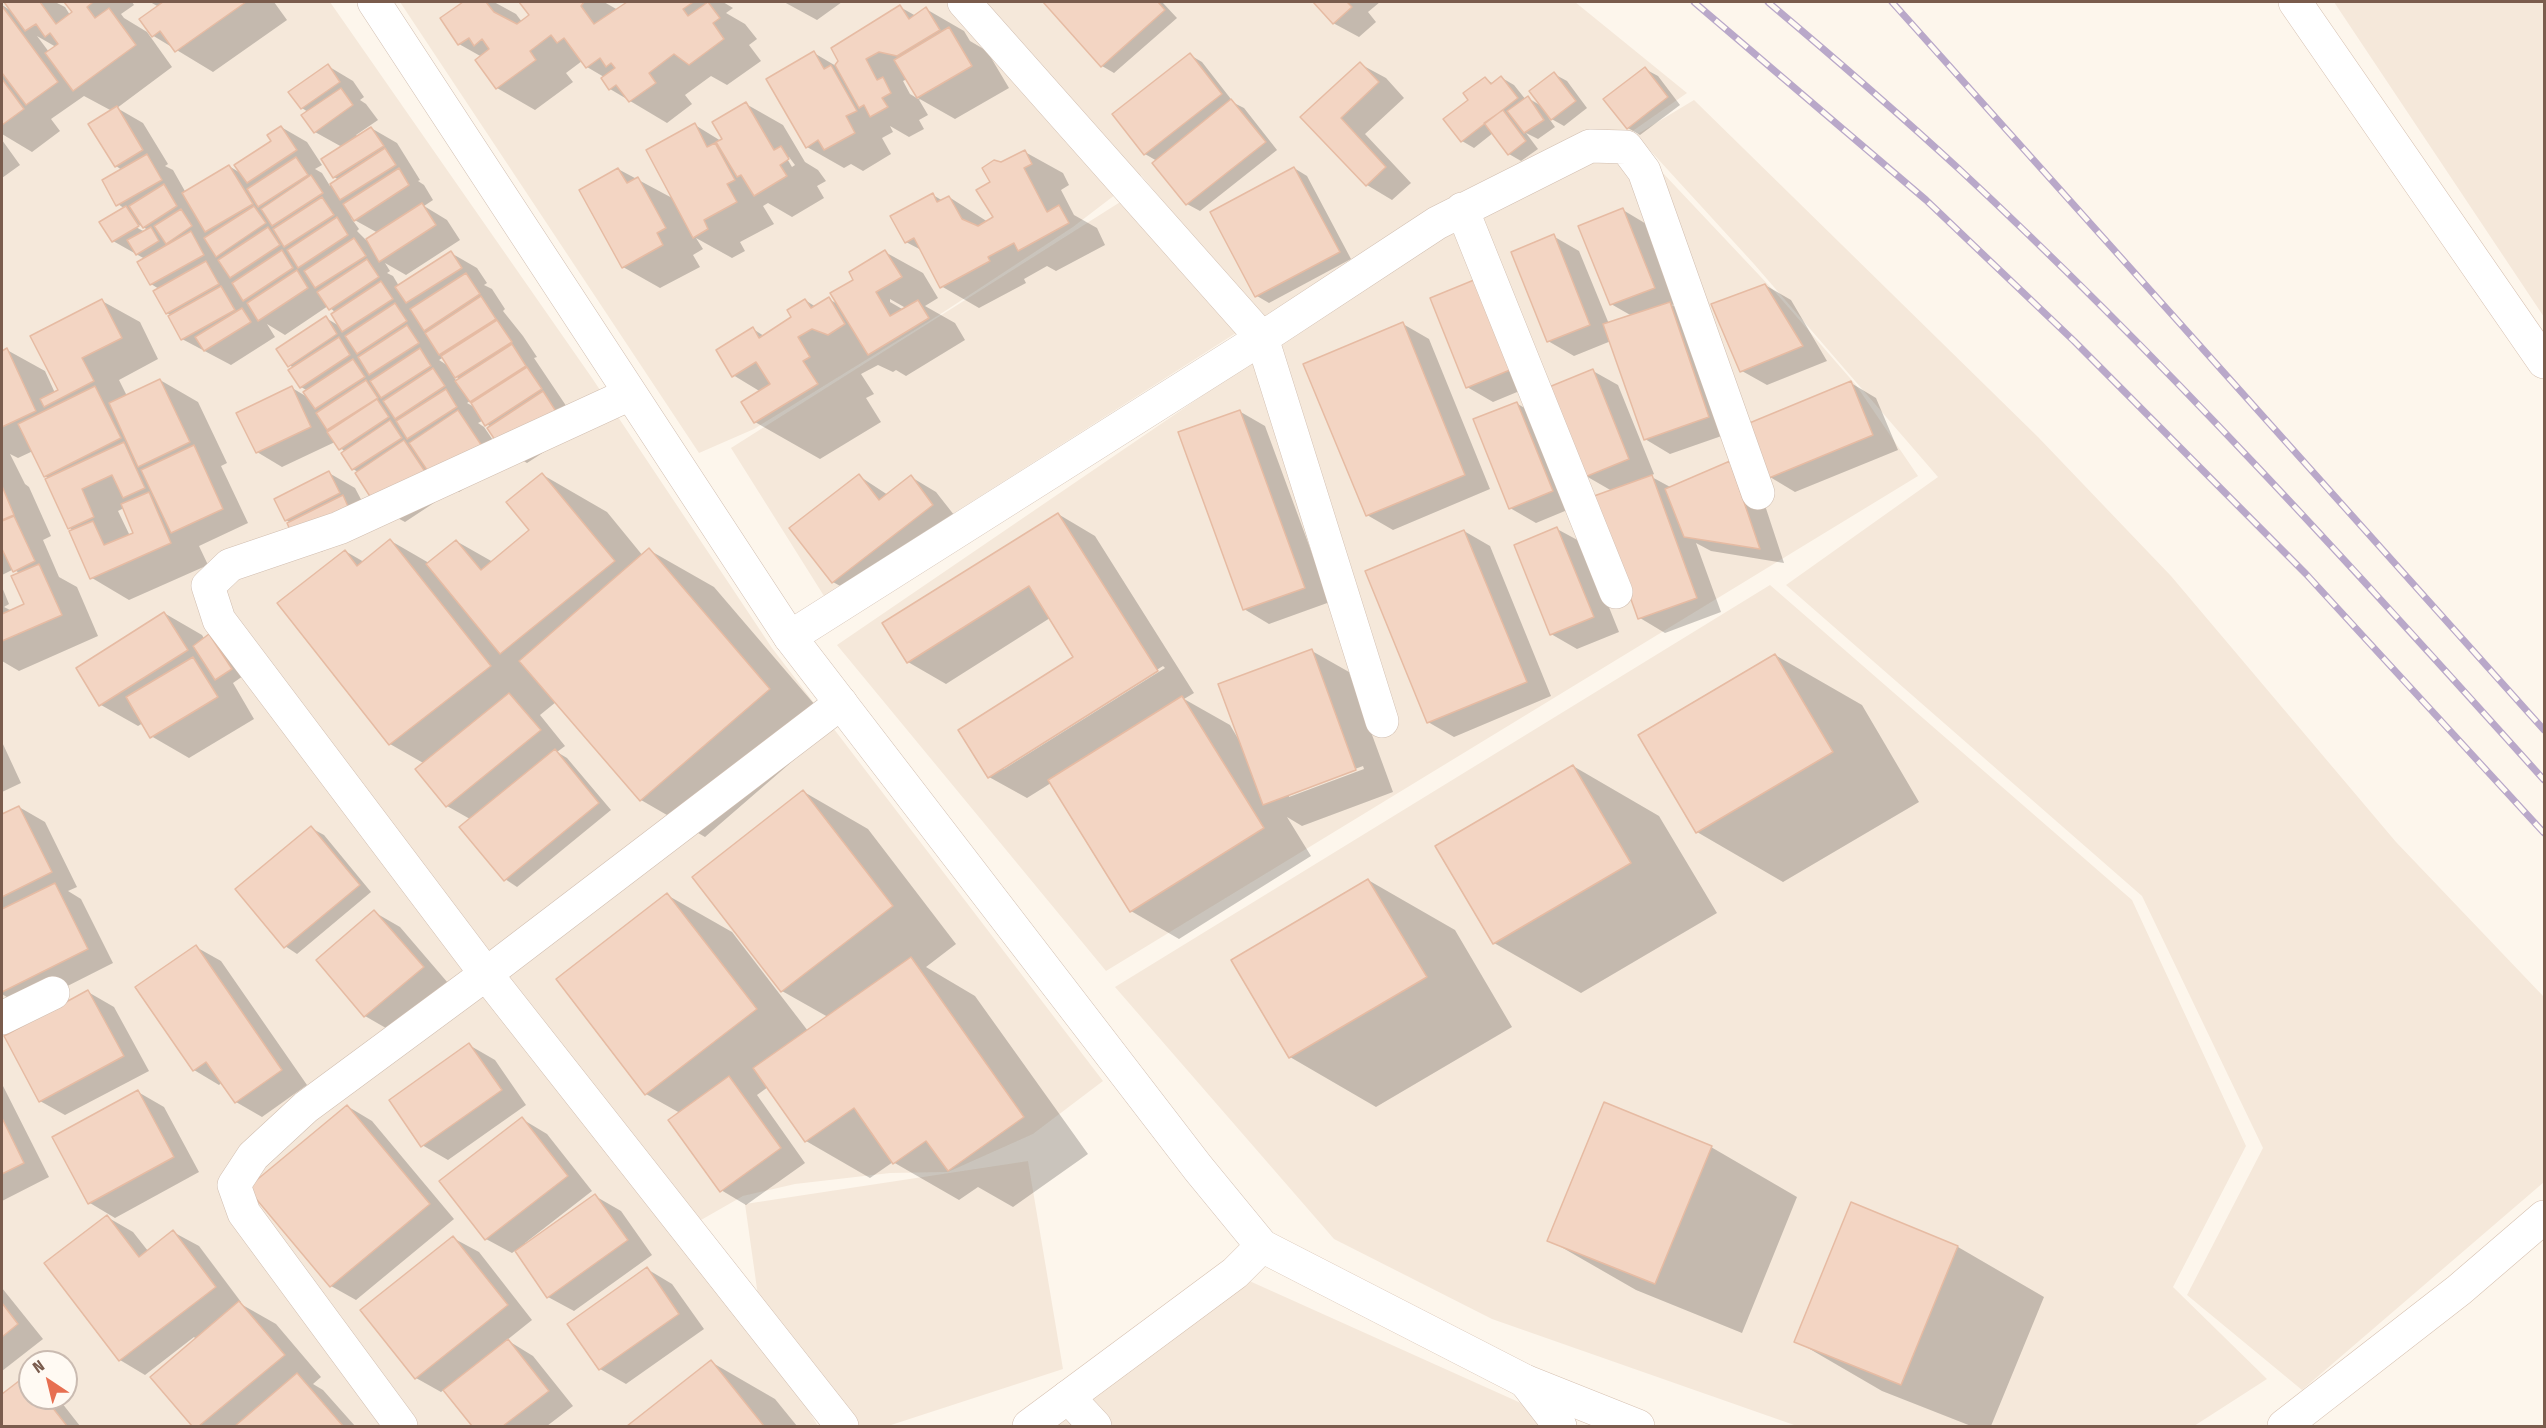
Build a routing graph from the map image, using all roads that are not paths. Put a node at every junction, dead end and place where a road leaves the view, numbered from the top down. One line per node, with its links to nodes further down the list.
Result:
1 (374, 2): 7 (street)
2 (964, 2): 5 (street)
3 (2295, 2): 6 (street)
4 (1462, 209): 5 (street); 8 (street); 9 (street)
5 (1262, 338): 10 (street); 12 (street)
6 (2544, 362)
7 (630, 394): 10 (street); 13 (street)
8 (1758, 493)
9 (1616, 592)
10 (790, 637): 11 (street)
11 (841, 703): 13 (street); 17 (street)
12 (1382, 721)
13 (486, 974): 20 (street); 21 (street)
14 (52, 993): 15 (street)
15 (2, 1018)
16 (2544, 1217): 26 (street)
17 (1262, 1246): 18 (street); 19 (street)
18 (1525, 1380): 24 (street); 25 (street)
19 (1068, 1397): 22 (street); 23 (street)
20 (402, 1426)
21 (842, 1426)
22 (1029, 1426)
23 (1095, 1426)
24 (1560, 1426)
25 (1638, 1426)
26 (2284, 1426)

